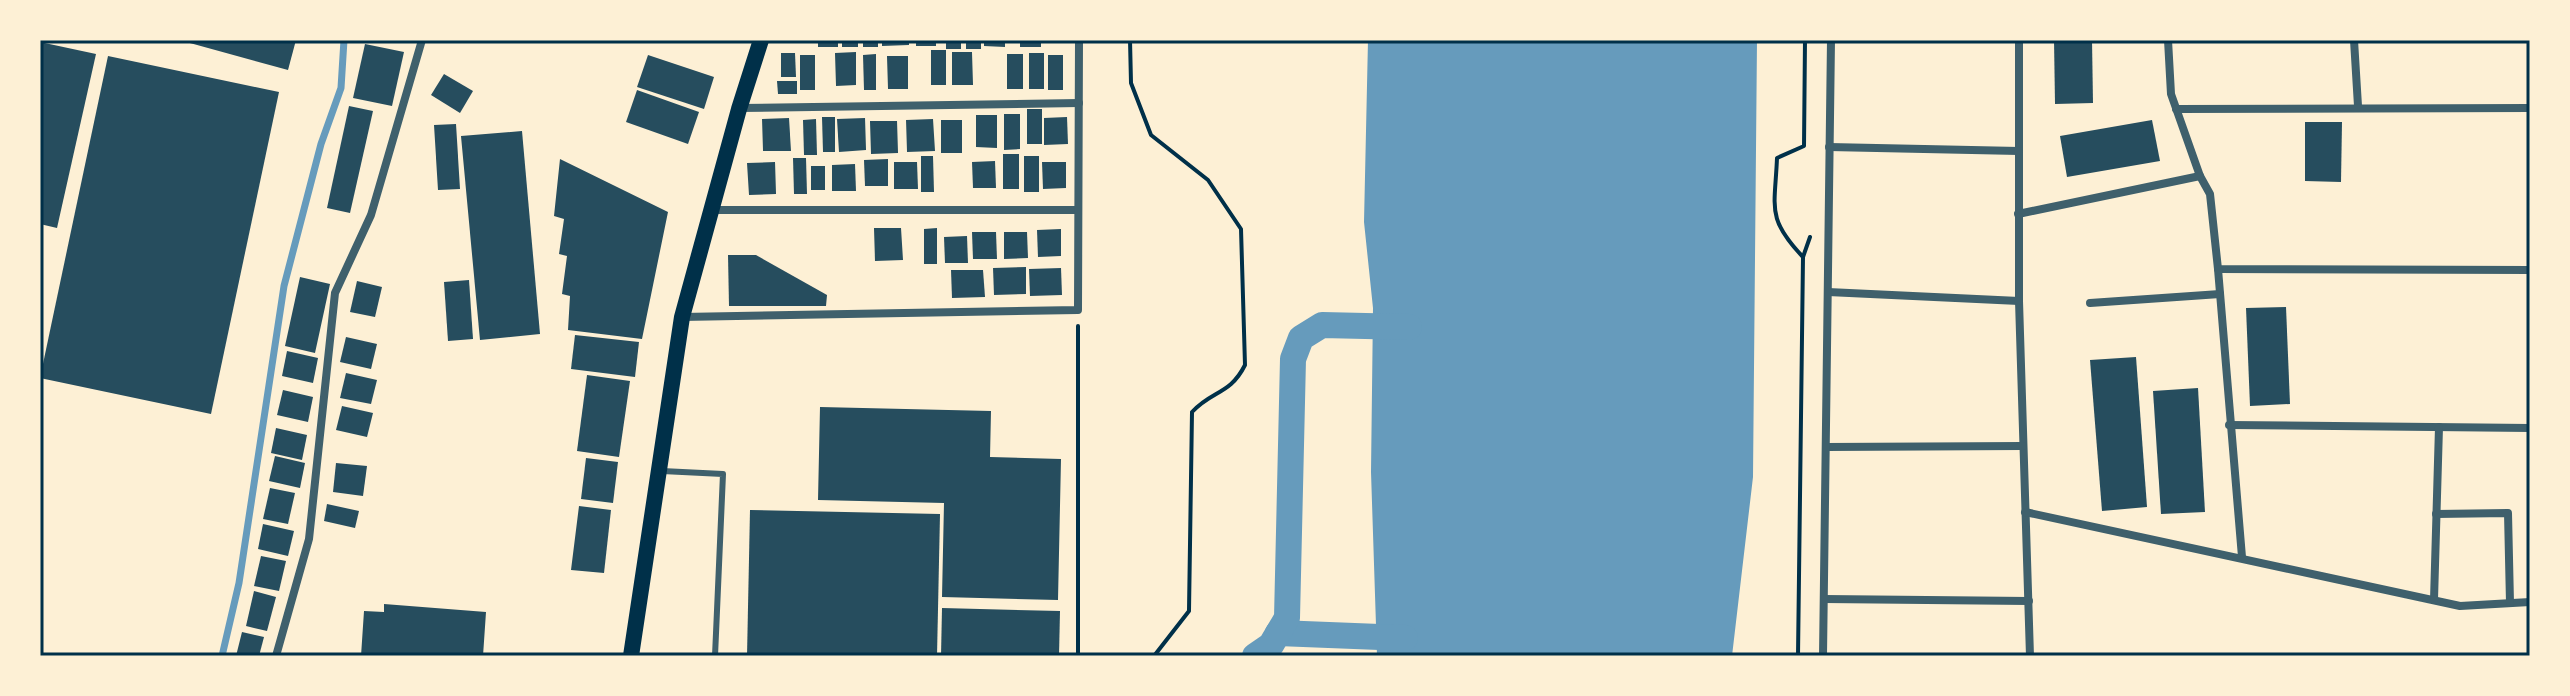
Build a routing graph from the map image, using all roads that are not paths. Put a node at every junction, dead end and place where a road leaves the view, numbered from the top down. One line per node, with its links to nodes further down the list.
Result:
1 (422, 40): 40 (street)
2 (761, 40): 11 (main road)
3 (1079, 40): 8 (street)
4 (1831, 40): 13 (street)
5 (2019, 40): 14 (street)
6 (2168, 40): 12 (street)
7 (2354, 40): 9 (street)
8 (1079, 103): 11 (street); 17 (street)
9 (2358, 106): 10 (street); 12 (street)
10 (2530, 108)
11 (739, 109): 16 (main road)
12 (2176, 109): 15 (street)
13 (1829, 147): 14 (street); 21 (street)
14 (2019, 151): 18 (street)
15 (2200, 176): 18 (street); 19 (street)
16 (711, 210): 17 (street); 25 (main road)
17 (1078, 210): 25 (street)
18 (2018, 214): 23 (street)
19 (2218, 269): 20 (street); 22 (street)
20 (2530, 270)
21 (1828, 292): 23 (street); 30 (street)
22 (2220, 294): 24 (street); 26 (street)
23 (2019, 301): 29 (street)
24 (2090, 303)
25 (682, 317): 31 (main road)
26 (2229, 425): 27 (street); 34 (street)
27 (2439, 427): 28 (street); 33 (street)
28 (2530, 428)
29 (2023, 446): 30 (street); 32 (street)
30 (1826, 447): 35 (street)
31 (658, 471): 41 (main road); 42 (lane)
32 (2025, 512): 34 (street); 37 (street)
33 (2436, 514): 36 (street); 39 (street)
34 (2242, 557): 36 (street)
35 (1824, 599): 37 (street); 43 (street)
36 (2434, 600): 39 (street)
37 (2029, 601): 44 (street)
38 (2530, 602): 39 (street)
39 (2510, 603)
40 (276, 656)
41 (631, 656)
42 (715, 656)
43 (1823, 656)
44 (2030, 656)

